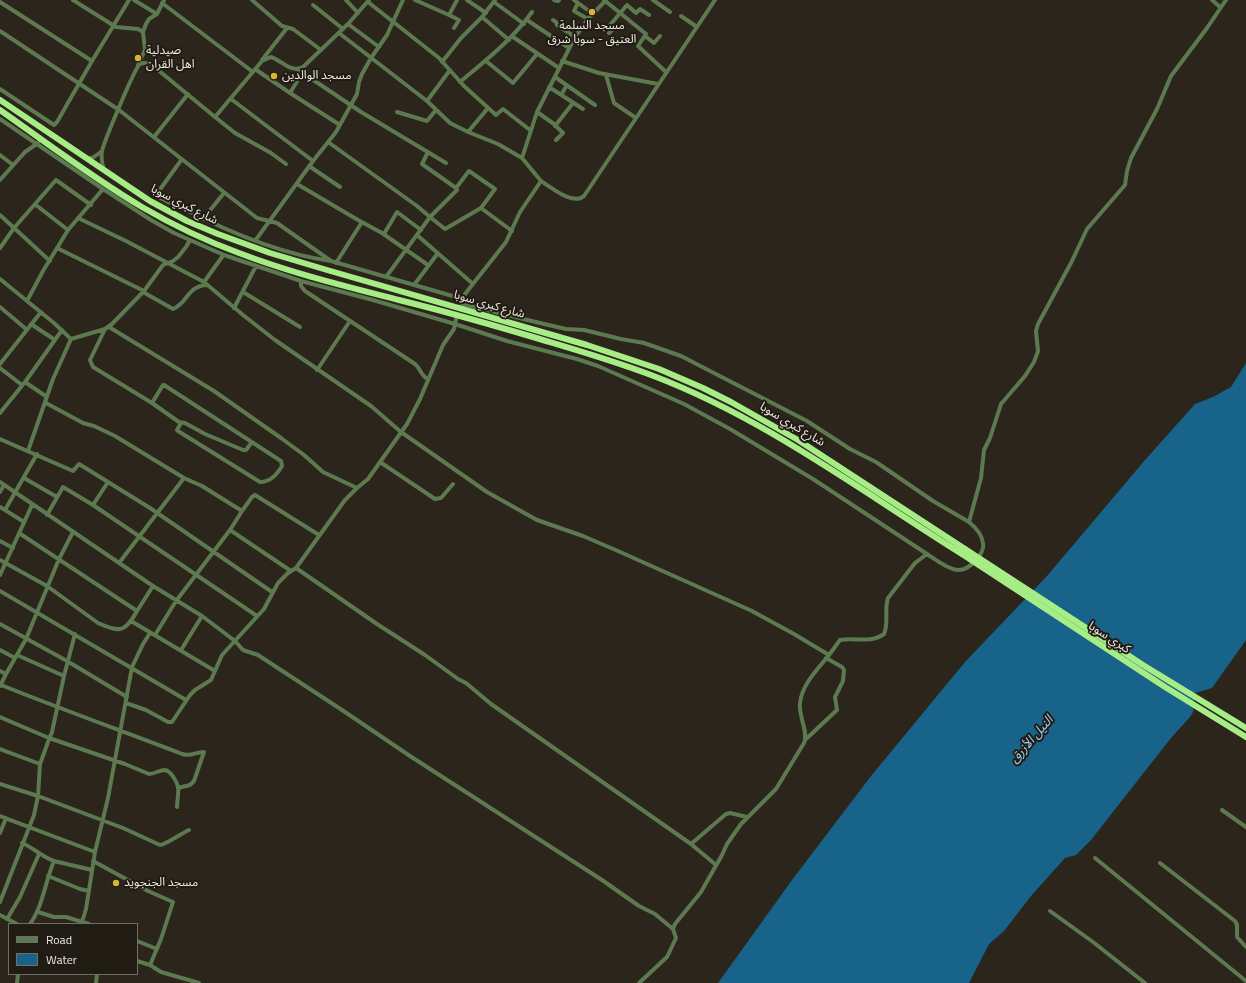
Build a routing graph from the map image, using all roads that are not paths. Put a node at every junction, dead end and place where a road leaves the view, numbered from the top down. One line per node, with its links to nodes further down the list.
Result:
1 (73, 0): 41 (street)
2 (129, 0): 41 (street)
3 (134, 0): 29 (street)
4 (252, 0): 43 (street)
5 (346, 0): 27 (street)
6 (403, 0): 38 (street)
7 (415, 0): 33 (street)
8 (457, 0): 33 (street)
9 (467, 0): 28 (street)
10 (554, 0): 11 (street)
11 (559, 0)
12 (574, 0): 22 (street)
13 (605, 0): 30 (street); 31 (street)
14 (653, 0): 26 (street)
15 (715, 0): 42 (street)
16 (1212, 0): 24 (street)
17 (1226, 0): 24 (street)
18 (163, 1): 29 (street); 68 (street)
19 (369, 1): 27 (street); 38 (street)
20 (494, 1): 28 (street); 39 (street)
21 (0, 2): 60 (street)
22 (578, 3): 30 (street); 36 (street)
23 (313, 5): 45 (street)
24 (1220, 7): 215 (street)
25 (532, 12): 39 (street)
26 (670, 12)
27 (358, 13): 40 (street)
28 (486, 13): 35 (street)
29 (157, 14): 47 (street)
30 (593, 14): 36 (street)
31 (620, 14): 32 (street); 49 (street); 50 (street)
32 (649, 14)
33 (449, 15): 44 (street)
34 (681, 16): 42 (street)
35 (482, 17): 54 (street); 64 (street)
36 (588, 19): 53 (street)
37 (553, 20): 53 (street)
38 (392, 22): 55 (street); 64 (street)
39 (525, 22): 52 (street); 56 (street)
40 (348, 24): 45 (street); 55 (street)
41 (114, 26): 47 (street); 60 (street)
42 (697, 27): 70 (street)
43 (286, 28): 57 (street); 61 (street)
44 (454, 28)
45 (343, 29): 48 (street)
46 (0, 31): 75 (street)
47 (143, 32): 65 (street)
48 (339, 33): 57 (street); 59 (street)
49 (609, 33)
50 (645, 36): 51 (street); 70 (street)
51 (660, 36)
52 (513, 37): 54 (street); 58 (street)
53 (575, 37): 56 (street)
54 (509, 40): 62 (street)
55 (379, 47): 59 (street)
56 (569, 48): 63 (street)
57 (321, 50): 67 (street)
58 (537, 54): 62 (street); 66 (street)
59 (372, 58): 85 (street); 88 (street)
60 (92, 61): 75 (street)
61 (262, 61): 67 (street); 68 (street)
62 (486, 61): 74 (street)
63 (562, 61): 66 (street); 72 (street)
64 (442, 62): 69 (street)
65 (138, 66): 81 (street); 92 (street)
66 (559, 68): 73 (street)
67 (297, 69): 71 (street)
68 (254, 70): 80 (street); 84 (street)
69 (450, 70): 74 (street); 85 (street)
70 (666, 72): 76 (street)
71 (302, 73): 80 (street); 88 (street)
72 (606, 75): 76 (street); 97 (street)
73 (555, 77): 77 (street); 78 (street)
74 (460, 82): 89 (street)
75 (79, 84): 79 (street); 92 (street)
76 (658, 84): 97 (street)
77 (567, 85): 82 (street); 87 (street)
78 (550, 87): 82 (street); 95 (street)
79 (0, 89)
80 (290, 93): 99 (street)
81 (188, 94): 96 (street); 103 (street)
82 (561, 95): 86 (street)
83 (0, 100): 111 (highway, شارع كبري سوبا)
84 (231, 100): 96 (street); 113 (street)
85 (427, 101): 93 (street)
86 (573, 103): 90 (street); 100 (street)
87 (595, 104)
88 (352, 106): 99 (street); 108 (street)
89 (488, 108): 101 (street); 102 (street)
90 (583, 109)
91 (0, 110): 105 (highway, شارع كبري سوبا)
92 (118, 110): 103 (street); 107 (street)
93 (436, 110): 94 (street); 102 (street)
94 (397, 112)
95 (537, 112): 100 (street); 101 (street)
96 (215, 117): 115 (street)
97 (636, 118): 120 (street)
98 (0, 119): 105 (street)
99 (340, 125): 106 (street)
100 (555, 126): 104 (street)
101 (530, 130): 110 (street)
102 (468, 132): 110 (street)
103 (154, 137): 112 (street)
104 (556, 140)
105 (40, 142): 116 (street); 124 (street); 142 (highway, شارع كبري سوبا)
106 (328, 142): 113 (street); 130 (street)
107 (102, 151): 111 (street); 118 (street)
108 (428, 152): 114 (street); 123 (street)
109 (0, 155): 116 (street)
110 (522, 158): 120 (street)
111 (86, 159): 118 (highway, شارع كبري سوبا)
112 (182, 159): 125 (street); 132 (street)
113 (313, 161): 117 (street)
114 (446, 163)
115 (286, 164)
116 (13, 165): 119 (street)
117 (310, 166): 121 (street); 122 (street)
118 (104, 171): 135 (highway, شارع كبري سوبا)
119 (0, 180)
120 (540, 181): 139 (street)
121 (296, 184): 133 (street); 134 (street)
122 (340, 187)
123 (456, 188): 128 (street); 130 (street)
124 (103, 189): 127 (street); 143 (street)
125 (224, 193): 132 (street); 133 (street)
126 (36, 205): 127 (street); 136 (street); 137 (street)
127 (90, 205): 131 (street)
128 (481, 208): 130 (street); 139 (street)
129 (0, 215): 136 (street)
130 (430, 217): 138 (street)
131 (78, 218): 137 (street); 152 (street)
132 (203, 220): 144 (street)
133 (269, 220): 144 (street); 151 (street)
134 (362, 222): 140 (street); 153 (street)
135 (202, 227): 142 (highway); 166 (highway, شارع كبري سوبا)
136 (14, 228): 145 (street); 150 (street)
137 (68, 230): 146 (street)
138 (421, 230): 140 (street); 141 (street)
139 (512, 231): 160 (street)
140 (384, 234): 147 (street)
141 (417, 235): 147 (street); 148 (street)
142 (198, 236): 170 (highway, شارع كبري سوبا)
143 (189, 241): 149 (street); 152 (street); 155 (street)
144 (255, 241): 151 (street)
145 (0, 248)
146 (57, 248): 150 (street); 162 (street)
147 (406, 250): 154 (street); 156 (street)
148 (438, 253): 154 (street); 160 (street)
149 (222, 257): 155 (street); 159 (street)
150 (50, 261): 165 (street)
151 (331, 261): 153 (street)
152 (167, 263): 159 (street); 162 (street)
153 (336, 263): 156 (street)
154 (428, 265): 161 (street)
155 (255, 268): 158 (street); 163 (street)
156 (386, 277): 161 (street)
157 (0, 279): 165 (street)
158 (301, 281): 171 (street); 173 (street)
159 (206, 284): 162 (street); 168 (street)
160 (473, 284): 164 (street)
161 (414, 285): 164 (street)
162 (143, 291): 175 (street)
163 (243, 292): 168 (street); 174 (street)
164 (463, 299): 166 (street)
165 (27, 301): 169 (street)
166 (461, 306): 215 (street); 224 (highway, شارع كبري سوبا)
167 (0, 307): 176 (street)
168 (234, 308): 182 (street)
169 (41, 312): 172 (street); 177 (street)
170 (457, 315): 173 (street); 224 (highway, شارع كبري سوبا)
171 (350, 321): 182 (street); 183 (street)
172 (31, 324): 176 (street); 179 (street)
173 (455, 324): 183 (street); 225 (street)
174 (300, 326)
175 (107, 328): 178 (street); 187 (street); 203 (street)
176 (26, 329): 180 (street)
177 (62, 330): 178 (street); 179 (street)
178 (71, 339): 185 (street)
179 (55, 340): 184 (street)
180 (0, 364)
181 (0, 368): 184 (street)
182 (317, 370): 192 (street)
183 (428, 379): 192 (street)
184 (24, 383): 185 (street); 189 (street)
185 (47, 397): 186 (street)
186 (46, 403): 195 (street); 199 (street)
187 (152, 403): 191 (street); 194 (street)
188 (0, 405): 189 (street)
189 (4, 408): 190 (street)
190 (0, 414)
191 (181, 422): 194 (street); 194 (street)
192 (401, 432): 197 (street); 252 (street)
193 (0, 438): 195 (street)
194 (252, 442)
195 (28, 451): 196 (street)
196 (37, 454): 198 (street); 200 (street)
197 (380, 462): 202 (street); 203 (street)
198 (24, 478): 205 (street); 206 (street)
199 (184, 478): 211 (street); 212 (street)
200 (108, 482): 208 (street); 212 (street)
201 (2, 484): 204 (street); 205 (street)
202 (454, 484)
203 (357, 488): 219 (street)
204 (0, 492)
205 (15, 493): 207 (street); 210 (street)
206 (57, 497): 208 (street); 213 (street)
207 (32, 505): 213 (street); 214 (street)
208 (93, 505): 220 (street)
209 (0, 507): 210 (street)
210 (5, 510): 214 (street)
211 (242, 511): 216 (street); 219 (street)
212 (157, 514): 220 (street); 223 (street)
213 (47, 515): 217 (street)
214 (24, 522): 218 (street)
215 (969, 522): 225 (street)
216 (230, 530): 223 (street); 231 (street)
217 (73, 532): 226 (street); 229 (street)
218 (19, 533): 222 (street); 226 (street)
219 (319, 535): 230 (street)
220 (140, 536): 229 (street); 233 (street)
221 (0, 541): 222 (street)
222 (13, 548): 228 (street)
223 (213, 552): 233 (street); 237 (street)
224 (964, 552): 266 (highway, كبري سوبا, bridge); 268 (highway, كبري سوبا, bridge)
225 (927, 554): 252 (street)
226 (59, 559): 234 (street); 239 (street)
227 (0, 560): 228 (street)
228 (6, 563): 232 (street); 234 (street)
229 (119, 563): 235 (street)
230 (296, 568): 231 (street); 288 (street)
231 (291, 571): 237 (street)
232 (0, 575)
233 (196, 575): 238 (street); 242 (street)
234 (47, 586): 240 (street); 243 (street)
235 (154, 586): 238 (street); 239 (street)
236 (0, 591): 240 (street)
237 (272, 592): 242 (street)
238 (176, 600): 241 (street); 247 (street)
239 (137, 611): 243 (street)
240 (37, 612): 246 (street); 248 (street)
241 (202, 616): 249 (street); 251 (street)
242 (257, 616): 249 (street)
243 (131, 621): 245 (street)
244 (0, 624): 248 (street)
245 (150, 633): 247 (street); 255 (street)
246 (75, 634): 254 (street); 255 (street)
247 (155, 635): 251 (street)
248 (26, 640): 253 (street); 254 (street)
249 (234, 641): 257 (street); 308 (street)
250 (0, 650): 253 (street)
251 (181, 650): 257 (street)
252 (828, 656): 270 (street); 270 (street)
253 (16, 657): 258 (street); 259 (street)
254 (67, 661): 259 (street); 261 (street)
255 (132, 667): 261 (street); 262 (street)
256 (0, 671): 258 (street)
257 (215, 671): 262 (street)
258 (6, 674): 260 (street)
259 (64, 676): 264 (street)
260 (0, 686): 264 (street)
261 (127, 697): 263 (street)
262 (186, 700): 263 (street)
263 (126, 704): 267 (street)
264 (58, 708): 267 (street); 269 (street)
265 (0, 717): 269 (street)
266 (1246, 728)
267 (120, 730): 272 (street); 275 (street)
268 (1246, 737)
269 (49, 738): 272 (street); 273 (street)
270 (805, 740): 280 (street)
271 (0, 749): 273 (street)
272 (114, 760): 275 (street); 282 (street)
273 (40, 764): 276 (street)
274 (0, 784): 276 (street)
275 (178, 788): 277 (street)
276 (38, 796): 282 (street); 284 (street)
277 (176, 807)
278 (1222, 810): 283 (street)
279 (0, 816): 281 (street)
280 (747, 817): 288 (street); 295 (street)
281 (6, 818): 284 (street); 286 (street)
282 (102, 820): 285 (street); 289 (street)
283 (1246, 827)
284 (29, 828): 287 (street); 289 (street)
285 (189, 830)
286 (0, 833)
287 (22, 843): 290 (street); 299 (street)
288 (691, 844): 295 (street)
289 (95, 852): 293 (street)
290 (39, 854): 292 (street); 303 (street)
291 (1095, 858): 314 (street)
292 (54, 861): 296 (street); 297 (street)
293 (93, 861): 296 (street); 311 (street)
294 (1160, 862): 310 (street)
295 (716, 866): 308 (street)
296 (92, 870): 298 (street)
297 (48, 876): 298 (street); 301 (street)
298 (89, 891): 304 (street)
299 (0, 902)
300 (1050, 911): 317 (street)
301 (38, 912): 304 (street); 306 (street)
302 (0, 915): 303 (street)
303 (7, 919): 305 (street)
304 (82, 922): 307 (street)
305 (15, 923)
306 (31, 923)
307 (86, 923)
308 (673, 929): 316 (street)
309 (138, 941): 311 (street)
310 (1246, 947)
311 (157, 949): 313 (street)
312 (138, 961): 313 (street)
313 (150, 965): 315 (street)
314 (1246, 981)
315 (199, 983)
316 (639, 983)
317 (1145, 983)

